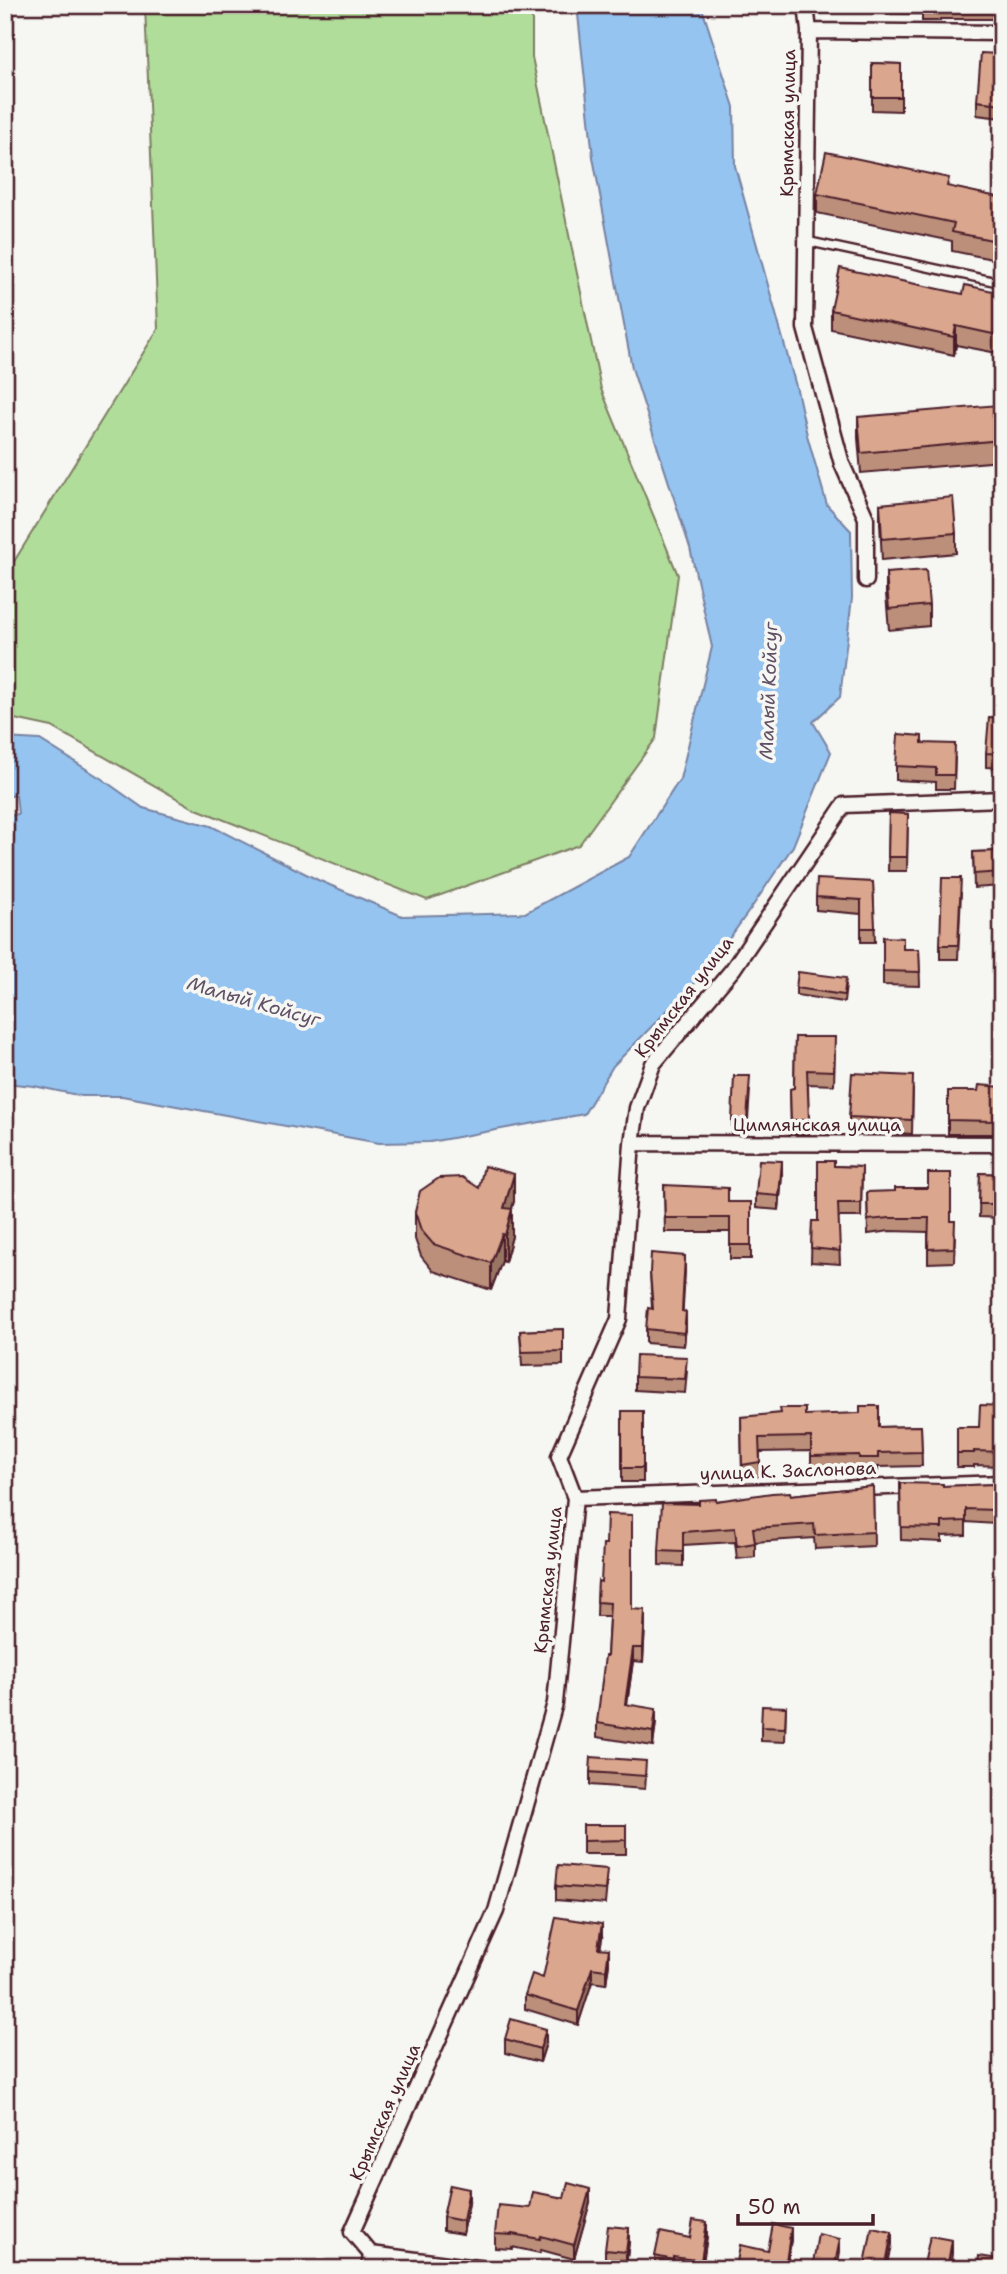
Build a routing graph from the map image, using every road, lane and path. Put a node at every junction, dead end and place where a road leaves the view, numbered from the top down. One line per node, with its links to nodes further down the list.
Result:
1 (806, 5): 2 (street, Крымская улица)
2 (808, 31): 3 (street); 4 (street, Крымская улица)
3 (1002, 33)
4 (806, 241): 5 (lane); 6 (street, Крымская улица)
5 (1002, 283)
6 (866, 580)
7 (1002, 799): 8 (street, Крымская улица)
8 (632, 1143): 9 (street, Цимлянская улица); 11 (street, Крымская улица)
9 (1002, 1144)
10 (1002, 1483): 11 (street, улица К. Заслонова)
11 (575, 1498): 12 (street, Крымская улица)
12 (370, 2262): 13 (street)
13 (485, 2269)

